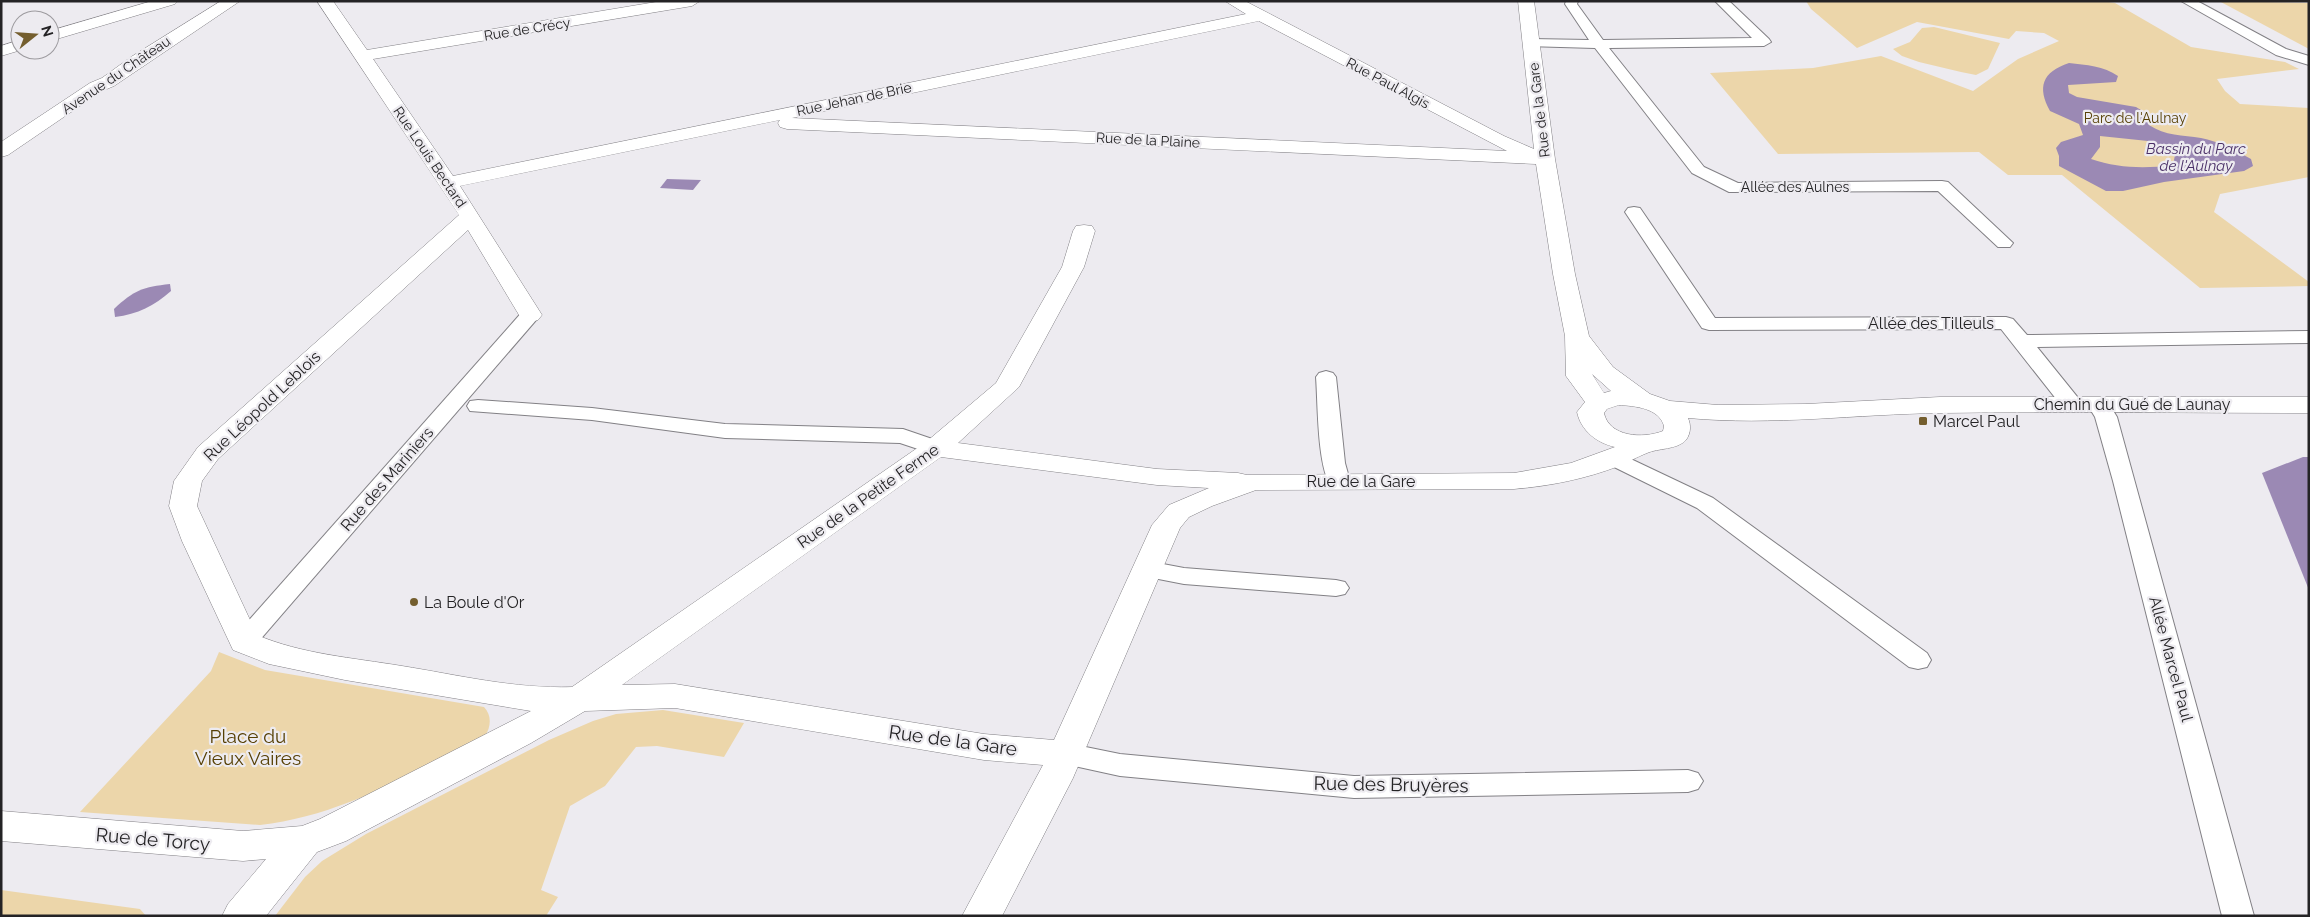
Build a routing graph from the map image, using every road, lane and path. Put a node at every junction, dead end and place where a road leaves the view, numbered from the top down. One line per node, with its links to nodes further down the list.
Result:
1 (170, 1): 11 (street)
2 (232, 1): 17 (street, Avenue du Château)
3 (325, 1): 14 (street, Rue Louis Bectard)
4 (692, 1): 14 (street, Rue de Crécy)
5 (1233, 1): 10 (street, Rue Paul Algis)
6 (1526, 1): 12 (street, Rue de la Gare)
7 (1572, 1): 13 (lane, Allée des Aulnes)
8 (1721, 1): 13 (lane)
9 (2187, 1): 15 (lane)
10 (1261, 16): 16 (street, Rue Jehan de Brie); 18 (street, Rue Paul Algis)
11 (60, 33)
12 (1532, 43): 13 (lane); 18 (street, Rue de la Gare)
13 (1599, 44): 23 (lane, Allée des Aulnes)
14 (362, 56): 19 (street, Rue Louis Bectard)
15 (2309, 61)
16 (752, 121): 18 (street, Rue de la Plaine); 19 (street, Rue Jehan de Brie)
17 (1, 151)
18 (1545, 159): 25 (street, Rue de la Gare)
19 (447, 183): 21 (street, Rue Louis Bectard)
20 (1634, 212): 27 (lane, Allée des Tilleuls)
21 (470, 216): 24 (street, Rue Louis Bectard); 47 (street, Rue Léopold Leblois)
22 (1084, 231): 38 (street, Rue de la Petite Ferme)
23 (2004, 243)
24 (530, 315): 47 (lane, Rue des Mariniers)
25 (1577, 336): 29 (street, Rue de la Gare); 30 (street, Rue de la Gare)
26 (2309, 337): 27 (lane)
27 (2022, 341): 31 (lane)
28 (1326, 377): 42 (lane)
29 (1640, 398): 30 (street); 35 (street)
30 (1598, 402): 36 (street)
31 (2072, 404): 32 (street, Chemin du Gué de Launay); 35 (street, Chemin du Gué de Launay)
32 (2098, 404): 33 (street, Chemin du Gué de Launay); 56 (lane, Allée Marcel Paul)
33 (2309, 405)
34 (478, 406): 38 (lane)
35 (1671, 419): 37 (street)
36 (1603, 434): 37 (street); 41 (street, Rue de la Gare)
37 (1642, 445): 39 (street, Rue de la Gare)
38 (936, 448): 40 (street); 49 (street, Rue de la Petite Ferme)
39 (1616, 459): 41 (street, Rue de la Gare); 48 (lane)
40 (1138, 475): 43 (street); 44 (street)
41 (1552, 475): 42 (street, Rue de la Gare)
42 (1339, 481): 43 (street, Rue de la Gare)
43 (1253, 482): 44 (street, Rue de la Gare)
44 (1176, 515): 45 (street, Rue de la Gare)
45 (1147, 569): 46 (lane); 50 (street, Rue de la Gare)
46 (1336, 588)
47 (244, 642): 49 (street)
48 (1918, 660)
49 (580, 698): 50 (street, Rue de la Gare); 53 (street, Rue de la Petite Ferme)
50 (1066, 754): 51 (lane, Rue des Bruyères); 55 (street)
51 (1688, 781)
52 (1, 826): 53 (street, Rue de Torcy)
53 (304, 841): 54 (street)
54 (242, 916)
55 (982, 916)
56 (2238, 916)

